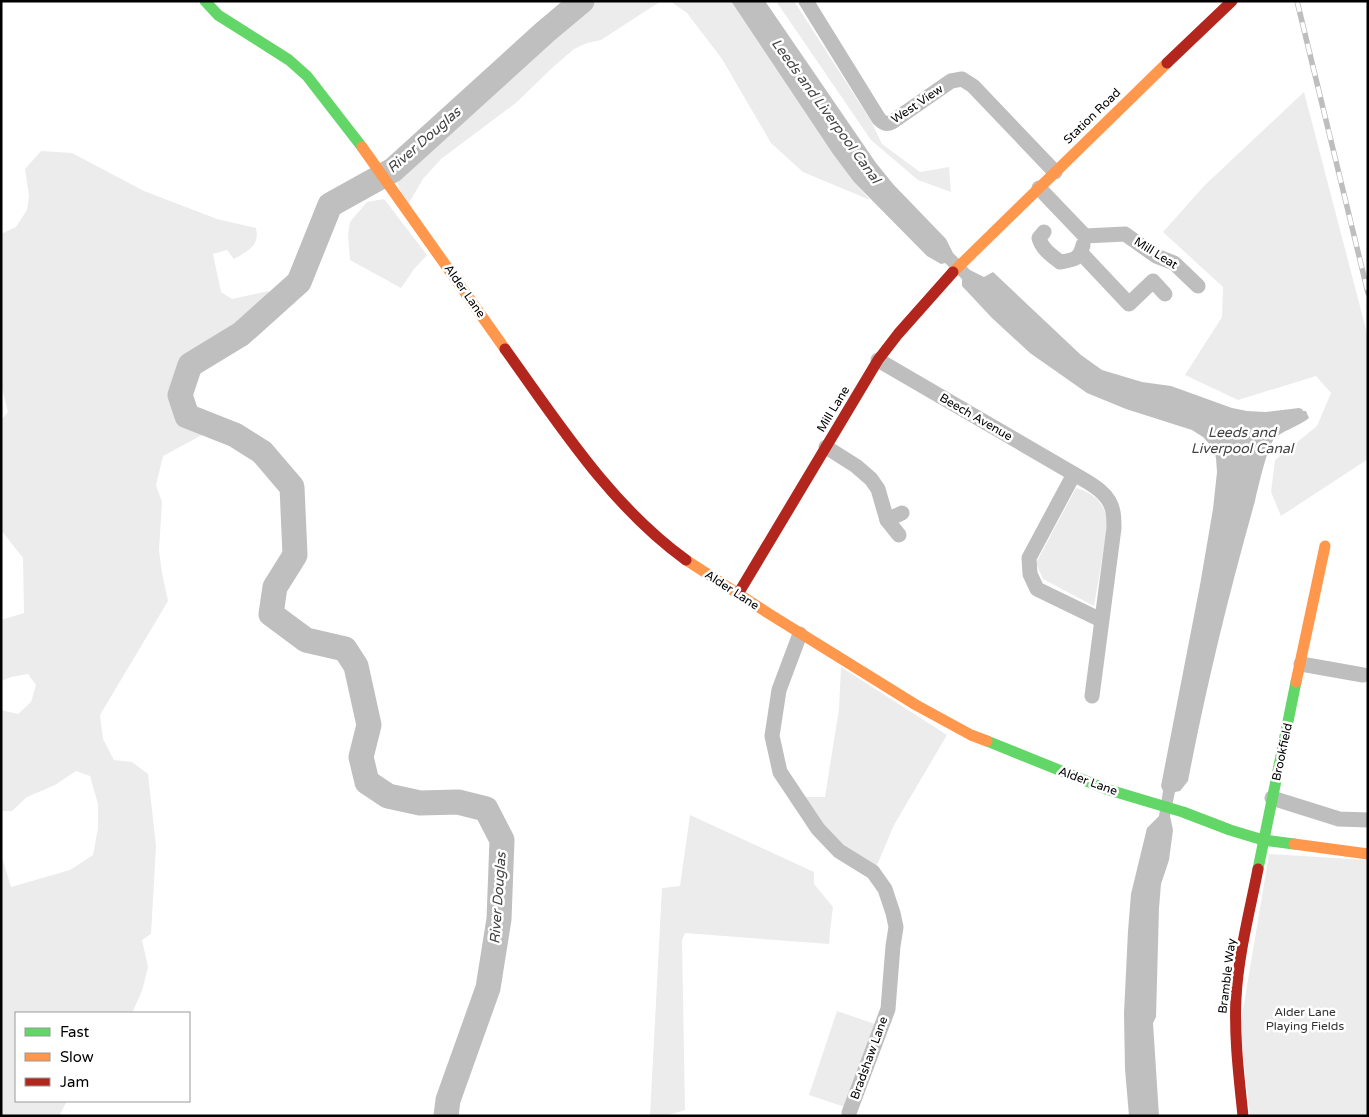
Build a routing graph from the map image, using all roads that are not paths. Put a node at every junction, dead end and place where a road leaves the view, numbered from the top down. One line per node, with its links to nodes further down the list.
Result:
1 (205, 1): 19 (main road, Alder Lane)
2 (806, 1): 4 (street, West View)
3 (1225, 4): 4 (main road, Station Road)
4 (1054, 172): 5 (main road, Station Road)
5 (1039, 188): 7 (street); 8 (main road, Station Road)
6 (1044, 232): 9 (street)
7 (1086, 236): 9 (street); 10 (street, Mill Leat)
8 (972, 253): 12 (main road, Mill Lane)
9 (1081, 253): 11 (street)
10 (1198, 286)
11 (1165, 294)
12 (878, 360): 13 (main road, Mill Lane); 14 (street, Beech Avenue)
13 (826, 447): 16 (street); 19 (main road, Mill Lane)
14 (1074, 474): 20 (street, Beech Avenue); 20 (street)
15 (902, 513): 16 (street)
16 (886, 520): 17 (street)
17 (899, 535)
18 (1326, 546): 22 (main road, Brookfield)
19 (738, 594): 21 (main road, Alder Lane)
20 (1101, 620): 24 (street, Beech Avenue)
21 (800, 634): 27 (main road, Alder Lane); 29 (street, Bradshaw Lane)
22 (1300, 664): 23 (street); 25 (main road, Brookfield)
23 (1366, 675)
24 (1092, 696)
25 (1272, 798): 26 (street); 27 (main road, Brookfield)
26 (1368, 820)
27 (1263, 840): 28 (main road, Alder Lane); 30 (main road, Bramble Way)
28 (1368, 854)
29 (849, 1113)
30 (1243, 1116)

